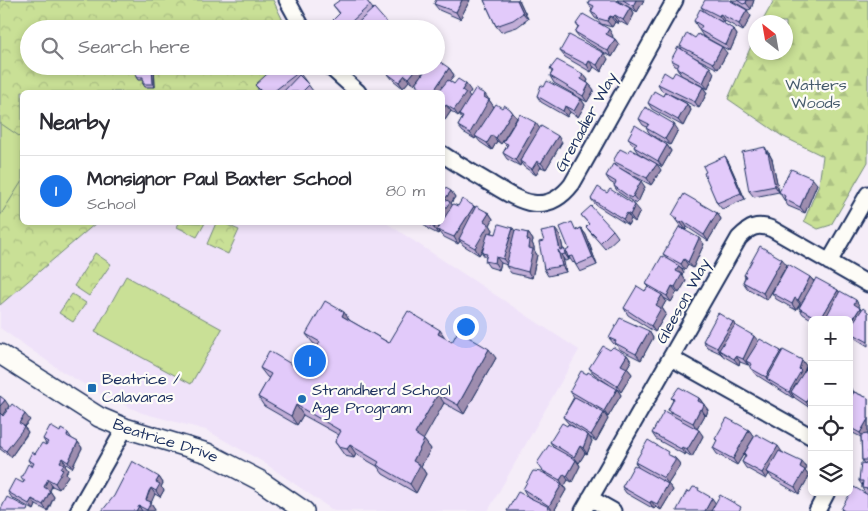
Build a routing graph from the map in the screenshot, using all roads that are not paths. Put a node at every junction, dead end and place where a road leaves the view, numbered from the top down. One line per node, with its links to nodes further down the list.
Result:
1 (287, 0): 3 (street)
2 (675, 0): 6 (street, Grenadier Way)
3 (298, 20)
4 (339, 75): 5 (street)
5 (356, 90)
6 (445, 156)
7 (868, 194): 8 (street)
8 (830, 262): 9 (street, Gleeson Way); 11 (street, Gleeson Way)
9 (868, 284)
10 (0, 354): 12 (street, Beatrice Drive)
11 (671, 358): 13 (street); 15 (street, Gleeson Way)
12 (125, 428): 16 (street); 17 (street, Beatrice Drive)
13 (808, 435)
14 (825, 496): 19 (street)
15 (586, 505): 18 (street)
16 (78, 511)
17 (304, 511)
18 (613, 511)
19 (816, 511)

